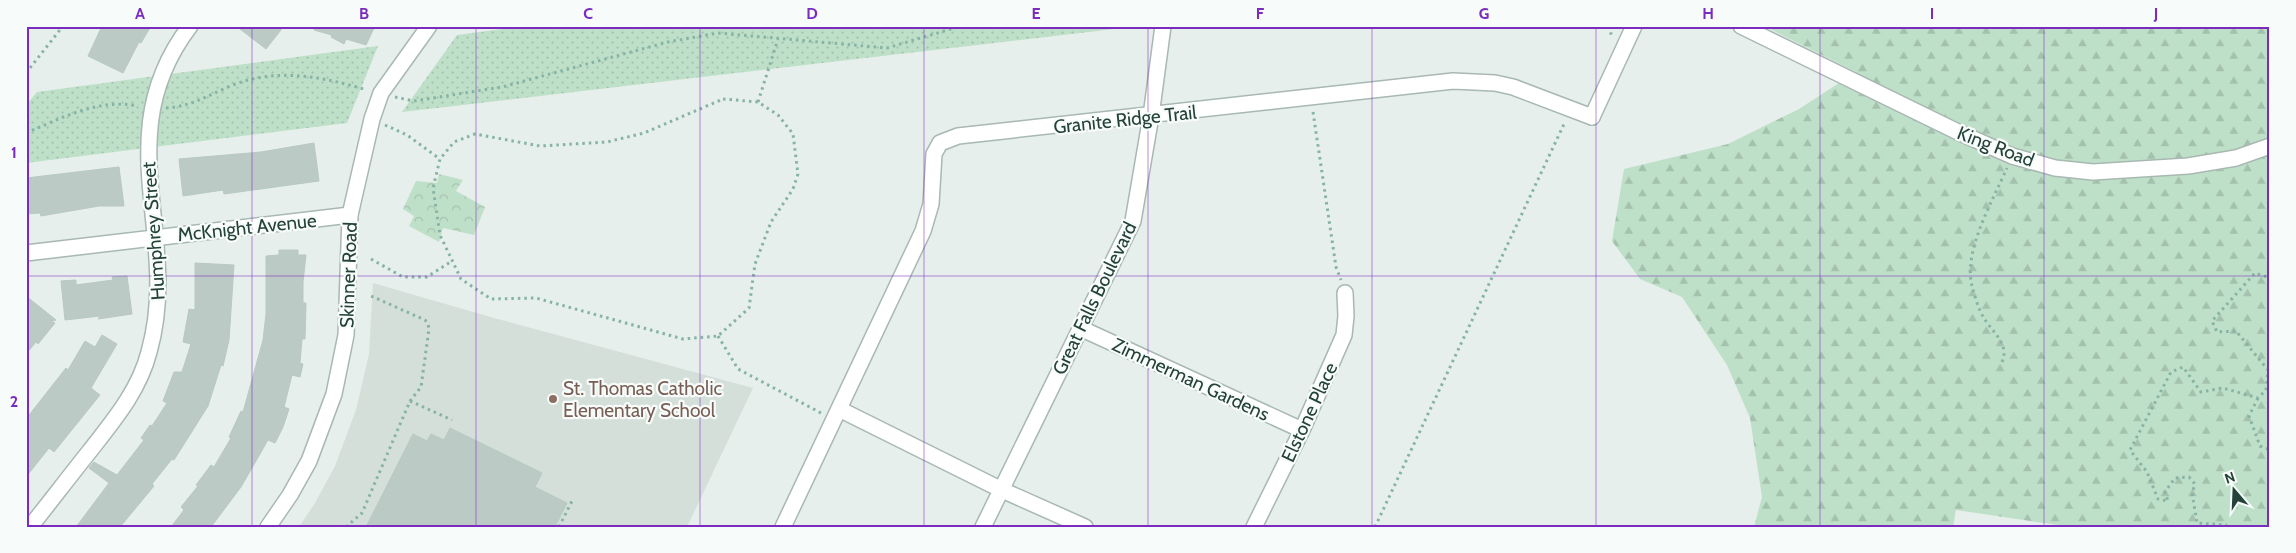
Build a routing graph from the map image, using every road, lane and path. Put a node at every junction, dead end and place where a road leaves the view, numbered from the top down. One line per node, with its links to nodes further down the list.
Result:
1 (64, 26): 9 (path)
2 (190, 26): 13 (street, Humphrey Street)
3 (429, 26): 10 (street, Skinner Road)
4 (961, 26): 8 (path)
5 (1163, 26): 14 (street, Great Falls Boulevard)
6 (1634, 26): 11 (street, Granite Ridge Trail)
7 (1741, 26): 19 (street, King Road)
8 (778, 39): 10 (path); 12 (path)
9 (26, 73)
10 (381, 94): 13 (path); 15 (street, Skinner Road)
11 (1311, 99): 14 (street, Granite Ridge Trail); 27 (path)
12 (758, 102): 20 (path); 30 (path)
13 (151, 108): 17 (path); 22 (street, Humphrey Street)
14 (1152, 116): 29 (street, Great Falls Boulevard); 34 (street, Granite Ridge Trail)
15 (372, 119): 20 (path); 21 (street, Skinner Road)
16 (1565, 121): 48 (path)
17 (26, 133)
18 (2270, 146): 19 (street, King Road)
19 (2012, 156): 31 (path)
20 (440, 159): 25 (path)
21 (350, 215): 22 (street, McKnight Avenue); 41 (street, Skinner Road)
22 (155, 237): 23 (street, McKnight Avenue); 40 (street, Humphrey Street)
23 (26, 254)
24 (371, 259): 25 (path)
25 (452, 261): 30 (path)
26 (2270, 278): 32 (path)
27 (1345, 293): 36 (street, Elstone Place)
28 (371, 296): 33 (path)
29 (1080, 328): 36 (street, Zimmerman Gardens); 38 (street, Great Falls Boulevard)
30 (718, 336): 34 (path)
31 (2002, 362)
32 (2258, 398): 37 (path); 49 (path)
33 (410, 400): 35 (path); 42 (path)
34 (836, 415): 38 (street); 44 (street, Granite Ridge Trail)
35 (452, 420)
36 (1302, 430): 47 (street, Elstone Place)
37 (2270, 450)
38 (1002, 490): 45 (street, Great Falls Boulevard); 46 (street)
39 (572, 501): 43 (path)
40 (30, 527)
41 (268, 527)
42 (346, 527)
43 (560, 527)
44 (783, 527)
45 (984, 527)
46 (1084, 527)
47 (1254, 527)
48 (1375, 527)
49 (2226, 527)

